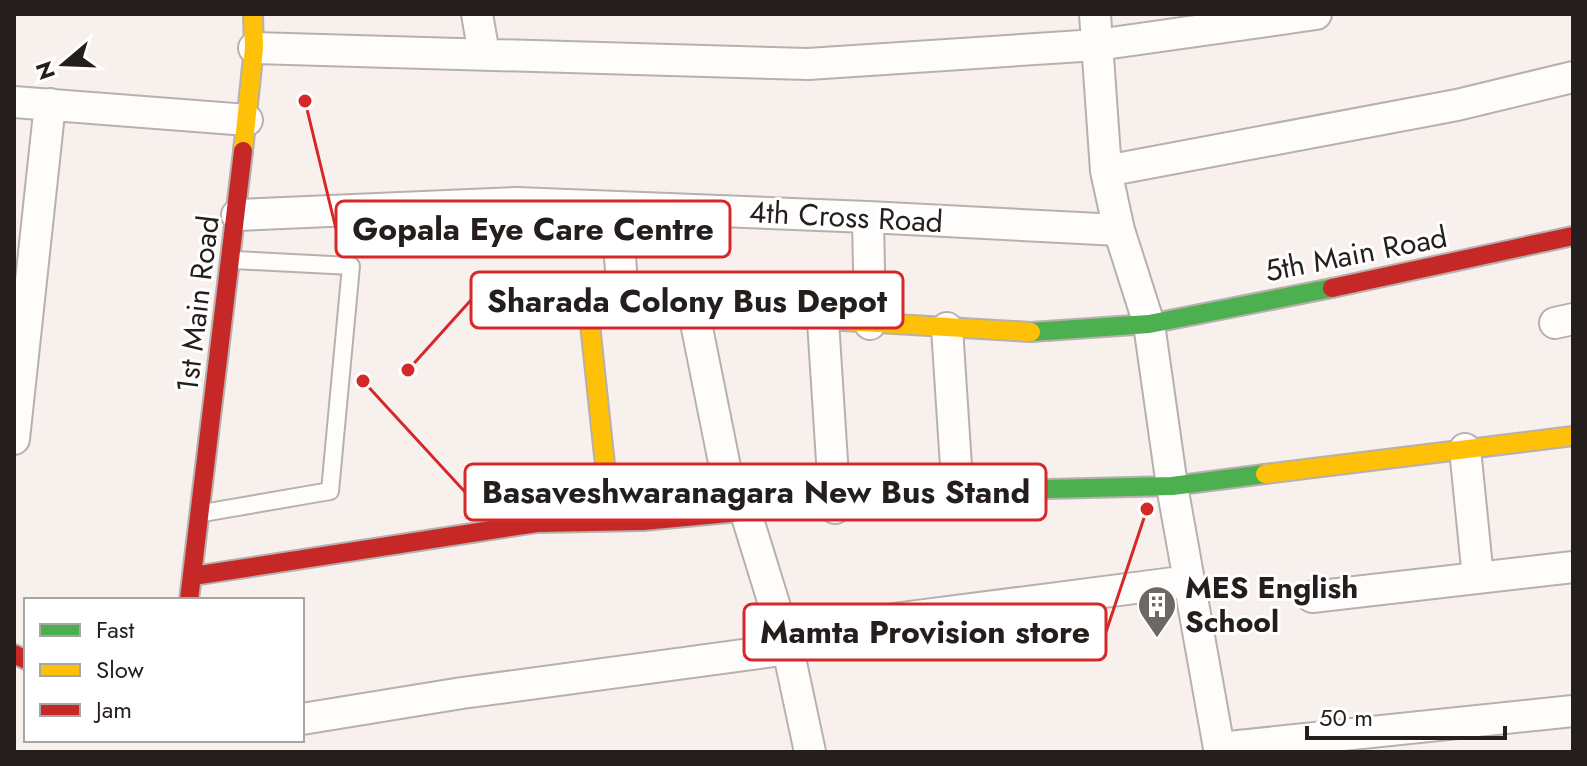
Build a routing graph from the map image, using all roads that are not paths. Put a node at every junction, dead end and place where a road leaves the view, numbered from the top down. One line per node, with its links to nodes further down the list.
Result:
1 (253, 14): 6 (street, 1st Main Road)
2 (477, 14): 7 (street)
3 (1095, 14): 5 (street)
4 (1316, 14): 5 (street)
5 (1097, 45): 7 (street); 12 (street)
6 (254, 48): 7 (street); 11 (street, 1st Main Road)
7 (484, 54)
8 (1573, 77): 12 (street)
9 (14, 102): 10 (street)
10 (50, 104): 11 (street); 18 (street)
11 (247, 120): 14 (street, 1st Main Road)
12 (1106, 171): 16 (street)
13 (616, 207): 14 (street, 4th Cross Road); 15 (street, 4th Cross Road); 20 (street)
14 (237, 215): 19 (street, 1st Main Road)
15 (868, 217): 16 (street, 4th Cross Road); 23 (street)
16 (1119, 230): 24 (street)
17 (1573, 236): 24 (street, 5th Main Road)
18 (24, 244): 26 (street)
19 (232, 260): 34 (street, 1st Main Road); 34 (lane)
20 (624, 308): 21 (street, 5th Main Road); 35 (street)
21 (694, 313): 22 (street, 5th Main Road); 33 (street)
22 (823, 321): 23 (street, 5th Main Road); 32 (street)
23 (870, 324): 25 (street, 5th Main Road)
24 (1149, 324): 25 (street, 5th Main Road); 30 (street)
25 (947, 328): 31 (street)
26 (16, 397): 28 (street)
27 (1573, 436): 29 (street)
28 (14, 439)
29 (1465, 449): 30 (street); 38 (street)
30 (1172, 486): 31 (street); 39 (street)
31 (958, 497): 32 (street)
32 (835, 508): 33 (street)
33 (745, 510): 35 (street); 43 (street)
34 (201, 513): 37 (street, 1st Main Road)
35 (611, 521): 37 (street)
36 (1573, 567): 38 (street)
37 (193, 576): 41 (street, 1st Main Road)
38 (1478, 578): 40 (street)
39 (1189, 581): 42 (street); 44 (street)
40 (1312, 597)
41 (189, 598)
42 (886, 620)
43 (788, 649): 45 (street); 46 (street)
44 (1573, 711)
45 (304, 719)
46 (810, 752)

